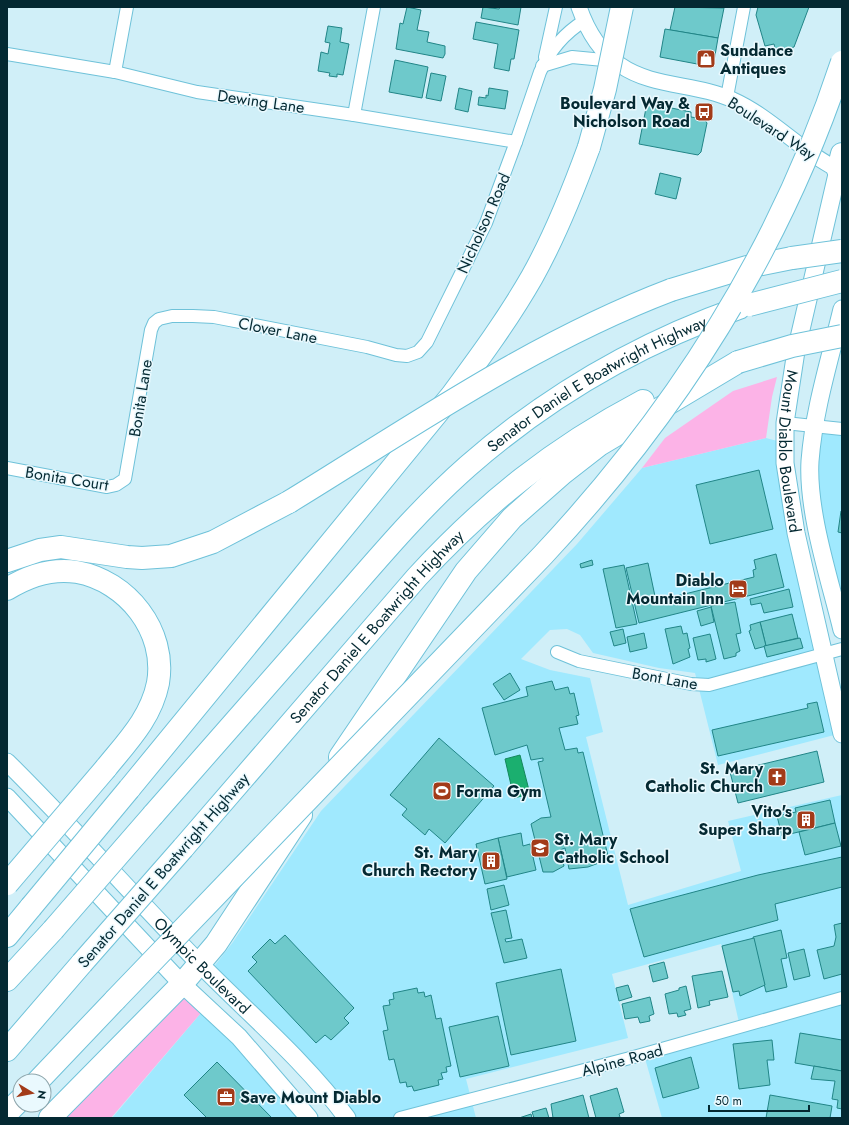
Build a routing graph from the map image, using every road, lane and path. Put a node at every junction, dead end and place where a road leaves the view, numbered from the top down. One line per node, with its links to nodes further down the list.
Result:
1 (128, 7): 12 (street)
2 (374, 7): 14 (street)
3 (556, 7): 11 (street, Nicholson Road)
4 (579, 7): 7 (street, Boulevard Way)
5 (622, 7): 39 (highway, bridge)
6 (744, 7): 13 (street)
7 (584, 21): 9 (street, Boulevard Way); 11 (street, Nicholson Road)
8 (7, 54): 12 (street, Dewing Lane)
9 (614, 61): 11 (street, Boulevard Way); 13 (street, Boulevard Way)
10 (842, 62): 45 (highway, bridge)
11 (542, 66): 15 (street, Nicholson Road)
12 (115, 72): 14 (street, Dewing Lane)
13 (727, 97): 16 (street, Boulevard Way)
14 (354, 115): 15 (street, Dewing Lane)
15 (516, 142): 22 (street, Nicholson Road)
16 (841, 165): 24 (main road, Mount Diablo Boulevard)
17 (842, 251): 29 (highway, bridge)
18 (842, 281): 41 (highway, Senator Daniel E Boatwright Highway, bridge)
19 (842, 309): 25 (main road, Mount Diablo Boulevard)
20 (159, 319): 22 (street, Clover Lane); 28 (street, Bonita Lane)
21 (842, 336): 23 (highway, Senator Daniel E Boatwright Highway, bridge)
22 (396, 355)
23 (738, 362): 40 (highway); 44 (highway, Senator Daniel E Boatwright Highway, bridge)
24 (785, 423): 25 (street); 34 (main road, Mount Diablo Boulevard)
25 (815, 426): 26 (street); 31 (main road, Mount Diablo Boulevard)
26 (842, 429)
27 (7, 468): 28 (street, Bonita Court)
28 (125, 479)
29 (7, 561)
30 (7, 588): 38 (highway, bridge)
31 (842, 630)
32 (842, 649): 34 (street, Bont Lane)
33 (558, 652): 34 (street, Bont Lane)
34 (824, 654): 35 (main road, Mount Diablo Boulevard)
35 (842, 734)
36 (7, 762): 40 (main road, Olympic Boulevard)
37 (7, 798): 42 (main road, Olympic Boulevard)
38 (7, 885)
39 (7, 936)
40 (199, 963): 42 (highway); 48 (main road, Olympic Boulevard)
41 (7, 980)
42 (182, 984): 46 (highway); 47 (main road, Olympic Boulevard)
43 (842, 998): 49 (street, Alpine Road)
44 (7, 1050)
45 (46, 1073)
46 (50, 1118)
47 (309, 1118)
48 (348, 1118)
49 (400, 1118)

